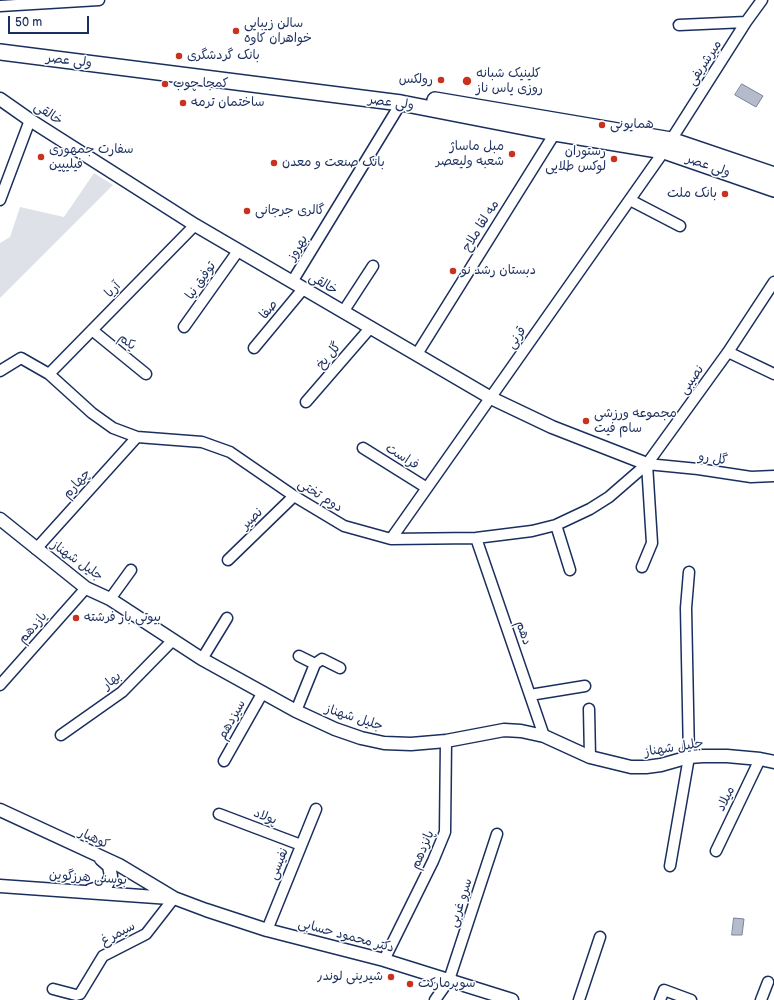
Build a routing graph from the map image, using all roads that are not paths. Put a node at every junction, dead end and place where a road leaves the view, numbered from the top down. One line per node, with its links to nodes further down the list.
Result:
1 (99, 0): 3 (street)
2 (762, 0): 4 (street, میرشریفی)
3 (0, 6)
4 (746, 22): 5 (street); 12 (street, میرشریفی)
5 (679, 26)
6 (0, 43): 12 (main road, ولی عصر)
7 (0, 52): 9 (main road, ولی عصر)
8 (0, 99): 10 (street, خالقی)
9 (401, 103): 11 (main road, ولی عصر); 21 (street, بهروز)
10 (30, 120): 15 (street); 17 (street, خالقی)
11 (555, 133): 12 (main road, ولی عصر); 30 (street, مه لقا ملاح)
12 (667, 146): 13 (main road, ولی عصر); 14 (main road, ولی عصر); 16 (street, قرنی)
13 (774, 175)
14 (774, 189)
15 (0, 200)
16 (630, 200): 18 (street); 35 (street, قرنی)
17 (195, 225): 19 (street, خالقی); 27 (street, آریا)
18 (680, 226)
19 (238, 251): 21 (street, خالقی); 25 (street, توفیق نیا)
20 (373, 266): 24 (street)
21 (292, 282): 23 (street, خالقی)
22 (774, 282): 29 (street, نصیبی)
23 (303, 289): 24 (street, خالقی); 28 (street, صفا)
24 (343, 312): 26 (street, خالقی)
25 (184, 327)
26 (371, 328): 30 (street, خالقی); 36 (street, گل یخ)
27 (92, 330): 32 (street, آریا); 33 (street, یکم)
28 (254, 348)
29 (728, 352): 34 (street); 39 (street, نصیبی)
30 (417, 354): 35 (street, خالقی)
31 (0, 371): 32 (street, دوم تختی)
32 (49, 374): 37 (street, دوم تختی)
33 (146, 374)
34 (774, 374)
35 (491, 398): 39 (street, خالقی); 41 (street, قرنی)
36 (306, 402)
37 (137, 437): 42 (street, دوم تختی); 47 (street, چهارم)
38 (363, 448): 41 (street, فراست)
39 (648, 464): 40 (street, گل رو); 44 (street, دوم تختی); 49 (street)
40 (774, 476)
41 (427, 488): 46 (street, قرنی)
42 (294, 496): 46 (street, دوم تختی); 48 (street, نصیر)
43 (0, 519): 47 (street, جلیل شهناز)
44 (556, 524): 45 (street, دوم تختی); 51 (street)
45 (476, 538): 46 (street, دوم تختی); 64 (street, دهم)
46 (391, 539)
47 (36, 548): 53 (street, جلیل شهناز)
48 (228, 560)
49 (642, 567)
50 (131, 570): 54 (street)
51 (570, 570)
52 (689, 572): 71 (street)
53 (86, 588): 54 (street, جلیل شهناز); 61 (street, یازدهم)
54 (110, 599): 56 (street, جلیل شهناز)
55 (227, 618): 58 (street)
56 (173, 640): 58 (street, جلیل شهناز); 67 (street, بهار)
57 (299, 656): 59 (street)
58 (202, 659): 63 (street, جلیل شهناز)
59 (315, 664): 60 (street); 66 (street)
60 (340, 668)
61 (0, 685)
62 (585, 686): 64 (street)
63 (263, 692): 66 (street, جلیل شهناز); 73 (street, سیزدهم)
64 (530, 695): 68 (street, دهم)
65 (589, 709): 70 (street)
66 (296, 711): 69 (street, جلیل شهناز)
67 (60, 735)
68 (544, 736): 69 (street, جلیل شهناز); 70 (street, جلیل شهناز)
69 (446, 741): 88 (street, پانزدهم)
70 (590, 757): 71 (street, جلیل شهناز)
71 (689, 757): 72 (street, جلیل شهناز); 82 (street)
72 (760, 758): 74 (street, جلیل شهناز); 80 (street, میلاد)
73 (224, 762)
74 (774, 762)
75 (316, 809): 79 (street, نفیسی)
76 (0, 810): 81 (street, کوهیار)
77 (219, 814): 79 (street, پولاد)
78 (497, 834): 89 (street, سرو غربی)
79 (301, 845): 86 (street, نفیسی)
80 (716, 851)
81 (95, 854): 84 (street); 85 (street, کوهیار)
82 (670, 866)
83 (0, 886): 84 (street, بوسنی هرزگوین)
84 (84, 892): 85 (street, بوسنی هرزگوین)
85 (174, 898): 86 (street, دکتر محمود حسابی); 91 (street, سیمرغ)
86 (267, 930): 88 (street, دکتر محمود حسابی)
87 (600, 938): 94 (street)
88 (384, 960): 89 (street, دکتر محمود حسابی)
89 (449, 980): 92 (street, سرو غربی); 93 (street, دکتر محمود حسابی)
90 (768, 982): 97 (street)
91 (53, 989)
92 (435, 1000)
93 (512, 1000)
94 (579, 1000)
95 (660, 1000): 96 (street)
96 (691, 1000)
97 (761, 1000)

